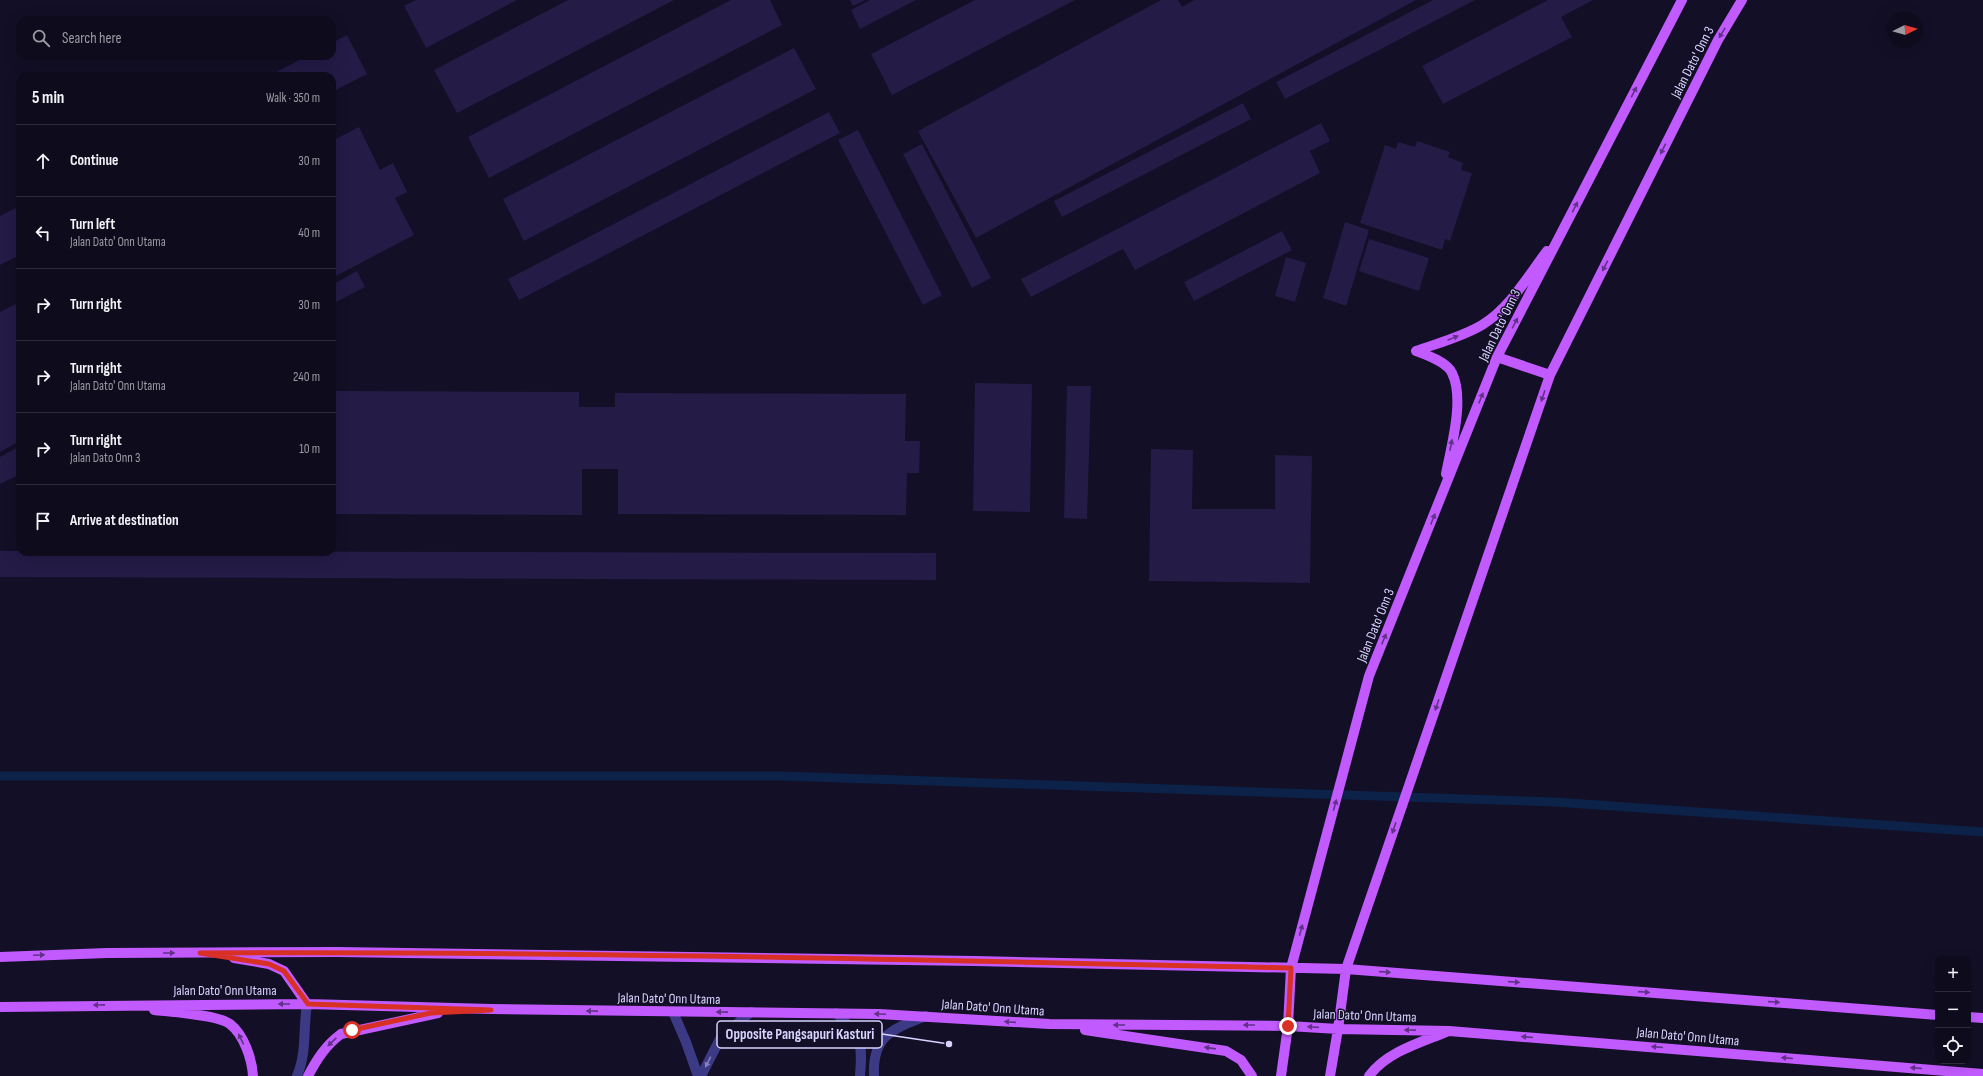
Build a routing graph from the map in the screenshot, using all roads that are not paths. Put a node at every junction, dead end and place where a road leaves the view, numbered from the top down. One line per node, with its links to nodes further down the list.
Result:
1 (1682, 0): 3 (main road, Jalan Dato' Onn 3, one-way to 1)
2 (1742, 0): 5 (main road, Jalan Dato' Onn 3, one-way to 5)
3 (1563, 230): 4 (main road, Jalan Dato' Onn 3, one-way to 3); 6 (main road, one-way to 3)
4 (1497, 357): 5 (main road); 6 (main road, Jalan Dato' Onn 3, one-way to 4)
5 (1550, 375): 10 (main road, Jalan Dato' Onn 3, one-way to 10)
6 (1441, 497): 9 (main road, Jalan Dato' Onn 3, one-way to 6)
7 (200, 953): 8 (main road, one-way to 7); 9 (main road); 11 (main road)
8 (0, 957)
9 (1291, 968): 10 (main road); 23 (main road, Jalan Dato' Onn 3)
10 (1346, 969): 18 (main road, one-way to 18); 24 (main road, Jalan Dato' Onn 3)
11 (308, 1004): 12 (main road, Jalan Dato' Onn Utama, one-way to 12); 14 (main road, Jalan Dato' Onn Utama); 28 (street)
12 (120, 1005): 13 (main road, Jalan Dato' Onn Utama, one-way to 13); 27 (main road, one-way to 12)
13 (0, 1007)
14 (491, 1010): 15 (main road, Jalan Dato' Onn Utama, one-way to 14); 29 (main road, one-way to 29)
15 (672, 1012): 16 (main road, Jalan Dato' Onn Utama, one-way to 15); 30 (street)
16 (751, 1012): 17 (main road, Jalan Dato' Onn Utama); 31 (street, one-way to 31)
17 (836, 1013): 19 (main road, Jalan Dato' Onn Utama, one-way to 17); 32 (street)
18 (1935, 1015)
19 (926, 1016): 22 (main road, Jalan Dato' Onn Utama, one-way to 19); 33 (street)
20 (1971, 1017): 21 (main road)
21 (1983, 1018)
22 (1049, 1024): 23 (main road, Jalan Dato' Onn Utama, one-way to 22); 34 (main road, one-way to 22)
23 (1288, 1026): 24 (main road, Jalan Dato' Onn Utama, one-way to 23); 35 (main road, Jalan Dato' Onn 3)
24 (1338, 1029): 25 (main road, Jalan Dato' Onn Utama, one-way to 24); 36 (main road, Jalan Dato' Onn 3)
25 (1450, 1031): 26 (main road, Jalan Dato' Onn Utama, one-way to 25); 37 (main road)
26 (1983, 1074)
27 (253, 1076)
28 (297, 1076)
29 (308, 1076)
30 (698, 1076)
31 (701, 1076)
32 (860, 1076)
33 (874, 1076)
34 (1252, 1076)
35 (1281, 1076)
36 (1330, 1076)
37 (1369, 1076)

